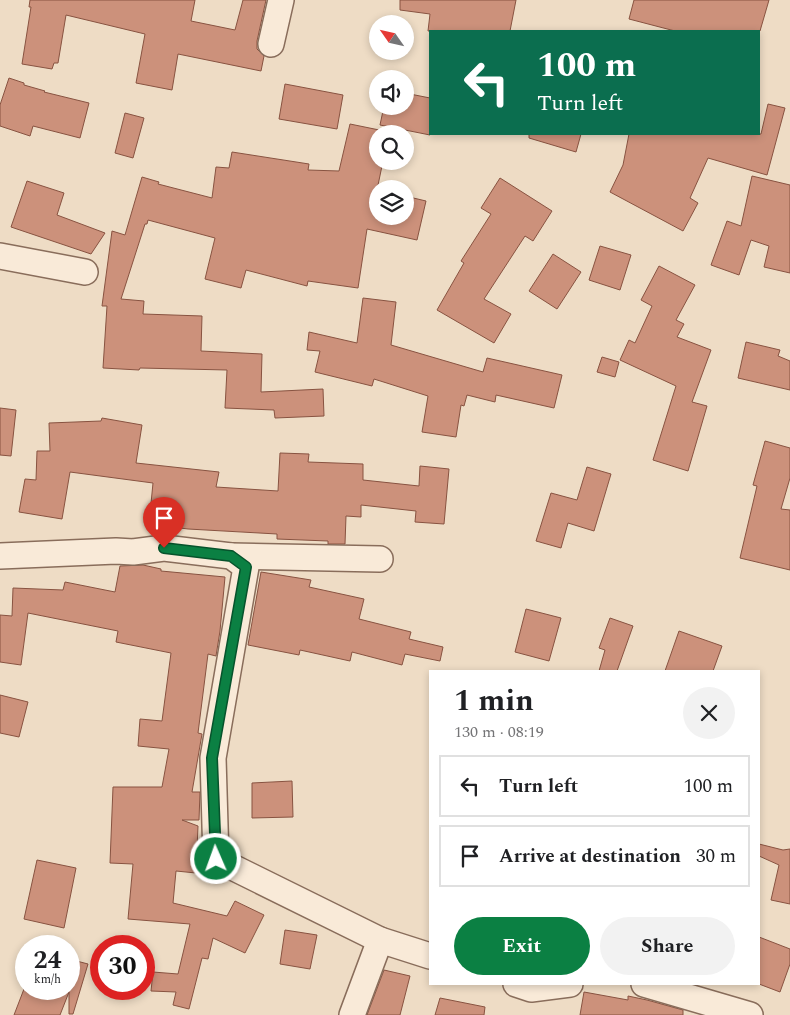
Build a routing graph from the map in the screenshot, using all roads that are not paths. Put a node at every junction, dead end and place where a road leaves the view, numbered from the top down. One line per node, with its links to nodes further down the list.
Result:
1 (281, 0): 2 (street)
2 (271, 44)
3 (0, 256): 4 (street)
4 (85, 272)
5 (0, 556): 6 (street)
6 (231, 556): 7 (street); 8 (street)
7 (380, 559)
8 (380, 940): 9 (street); 13 (street)
9 (429, 956)
10 (519, 985): 11 (street)
11 (562, 985)
12 (647, 985): 14 (street)
13 (352, 1015)
14 (750, 1015)

